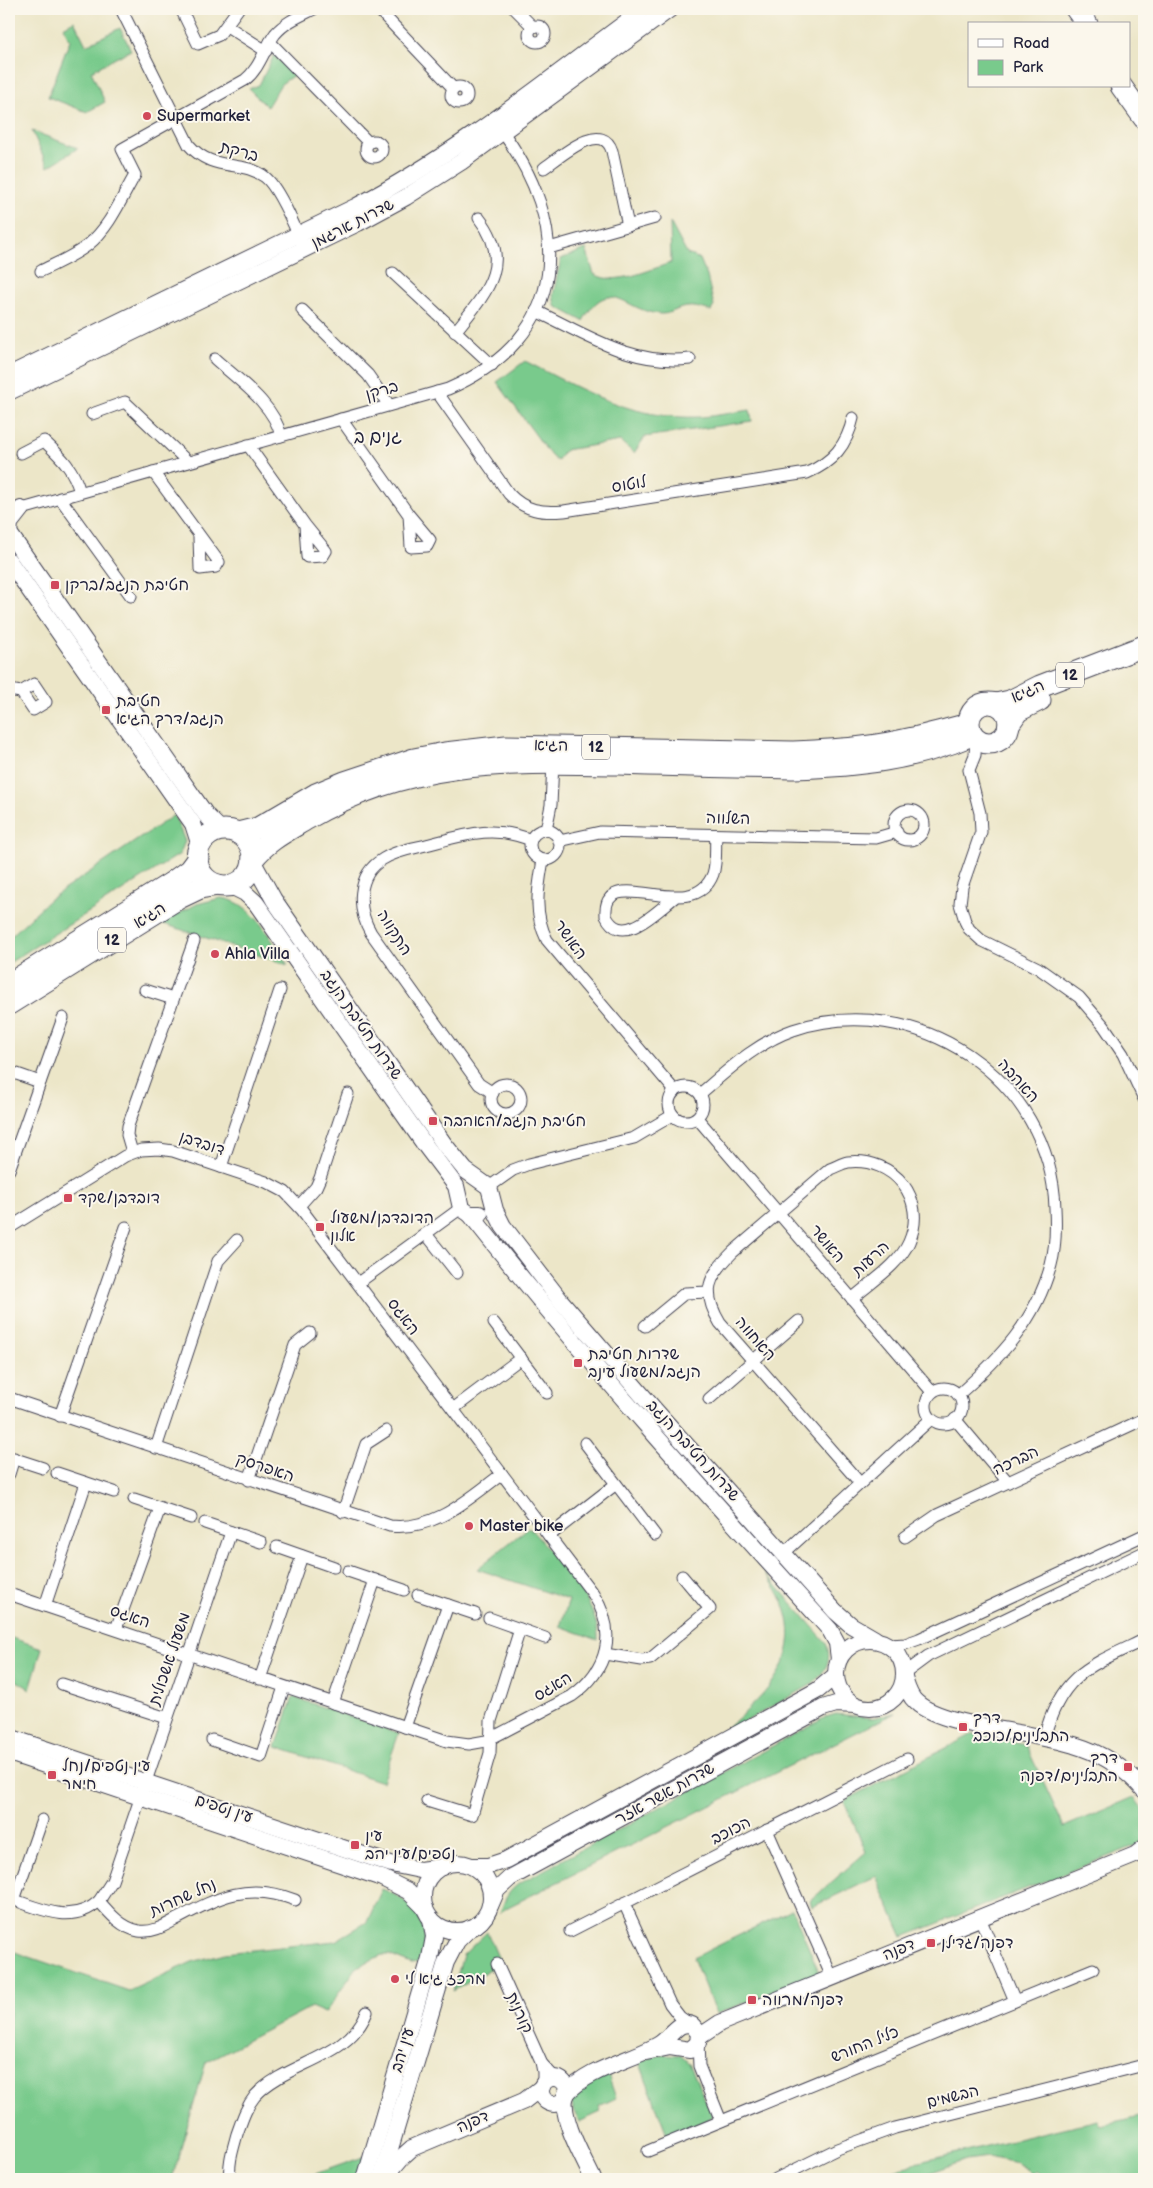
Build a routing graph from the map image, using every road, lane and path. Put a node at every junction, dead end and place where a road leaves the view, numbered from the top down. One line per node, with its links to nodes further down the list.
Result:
1 (121, 9): 20 (street, ברקת)
2 (181, 9): 13 (street)
3 (238, 9): 13 (street)
4 (314, 9): 15 (street)
5 (378, 9): 18 (street)
6 (515, 9): 14 (street)
7 (644, 9): 22 (street, שדרות ארגמן)
8 (1064, 9): 11 (highway)
9 (1076, 9): 12 (highway)
10 (662, 11): 22 (street, שדרות ארגמן)
11 (1074, 22)
12 (1086, 22)
13 (227, 26): 15 (street)
14 (533, 27)
15 (268, 47): 20 (street); 23 (street)
16 (1130, 85): 19 (highway)
17 (1122, 88): 21 (highway)
18 (454, 89)
19 (1144, 110)
20 (174, 118): 28 (street, ברקת); 30 (street)
21 (1144, 118)
22 (498, 126): 28 (street, שדרות ארגמן); 29 (street, ברקן)
23 (369, 143)
24 (544, 168): 27 (street)
25 (479, 218): 34 (street)
26 (655, 218): 27 (street)
27 (628, 226): 29 (street)
28 (302, 242): 38 (street, שדרות ארגמן); 39 (street, שדרות ארגמן)
29 (549, 248): 33 (street, ברקן)
30 (41, 271)
31 (393, 273): 34 (street)
32 (302, 310): 41 (street)
33 (536, 311): 36 (street); 37 (street, ברקן)
34 (456, 332): 37 (street)
35 (215, 358): 45 (street)
36 (690, 359)
37 (492, 365): 40 (street, ברקן)
38 (9, 375)
39 (9, 392)
40 (437, 392): 41 (street, ברקן); 43 (street, לוטוס)
41 (389, 406): 44 (street, ברקן)
42 (92, 414): 48 (street)
43 (853, 418)
44 (341, 419): 45 (street, ברקן); 53 (street)
45 (281, 436): 46 (street, ברקן)
46 (248, 445): 48 (street, ברקן); 54 (street)
47 (21, 454): 50 (street)
48 (188, 462): 49 (street, ברקן)
49 (152, 472): 50 (street, ברקן); 56 (street)
50 (80, 492): 51 (street, ברקן)
51 (60, 498): 52 (street, ברקן); 58 (street)
52 (15, 511): 55 (street)
53 (409, 515)
54 (305, 525)
55 (9, 534): 66 (street)
56 (199, 537)
57 (9, 561): 66 (street)
58 (131, 596)
59 (1144, 646): 63 (highway, הגיא / 12)
60 (1144, 660): 64 (highway, הגיא / 12)
61 (9, 690): 62 (street)
62 (22, 692)
63 (996, 704): 64 (highway); 65 (highway, 12)
64 (1009, 724): 65 (highway, 12)
65 (972, 733): 67 (highway, הגיא / 12); 70 (highway, הגיא / 12); 93 (street)
66 (160, 763): 68 (street)
67 (553, 763): 69 (street); 77 (highway, הגיא / 12)
68 (194, 811): 70 (street); 75 (street)
69 (546, 830): 73 (street); 74 (street)
70 (232, 831): 75 (highway, 12); 77 (highway)
71 (896, 832): 72 (street, השלווה)
72 (716, 835): 74 (street, השלווה); 79 (street)
73 (531, 840): 76 (street); 90 (street, התקווה)
74 (559, 841): 76 (street)
75 (199, 852): 78 (highway); 81 (highway, הגיא / 12)
76 (543, 860): 89 (street, האושר)
77 (253, 861): 78 (highway, 12); 99 (street, שדרות חטיבת הנגב)
78 (224, 885): 85 (highway, הגיא / 12); 101 (street, שדרות חטיבת הנגב)
79 (674, 897): 79 (street)
80 (194, 941): 84 (street)
81 (9, 984)
82 (146, 990): 84 (street)
83 (280, 990): 97 (street)
84 (173, 1000): 96 (street)
85 (9, 1004)
86 (63, 1018): 88 (street)
87 (14, 1073): 88 (street)
88 (40, 1082): 98 (street)
89 (675, 1091): 92 (street); 94 (street)
90 (493, 1093)
91 (348, 1094): 100 (street)
92 (700, 1094): 95 (street); 119 (street, האהבה)
93 (1144, 1099)
94 (672, 1115): 95 (street); 99 (street)
95 (698, 1118): 102 (street, האושר)
96 (132, 1152): 97 (street, דובדבן); 104 (street, דובדבן)
97 (221, 1167): 100 (street, דובדבן)
98 (9, 1170)
99 (487, 1189): 101 (street); 101 (street); 154 (street, שדרות חטיבת הנגב)
100 (299, 1206): 108 (street, דובדבן)
101 (463, 1206): 105 (street); 175 (street, שדרות חטיבת הנגב)
102 (778, 1213): 109 (street); 110 (street, האושר); 110 (street, הרעות)
103 (126, 1227): 123 (street)
104 (9, 1228)
105 (426, 1234): 107 (street); 108 (street)
106 (237, 1240): 129 (street)
107 (457, 1273)
108 (358, 1283): 122 (street, האגס)
109 (708, 1292): 113 (street); 116 (street, האחווה)
110 (852, 1298): 117 (street, האושר)
111 (799, 1321): 116 (street)
112 (494, 1323): 115 (street)
113 (645, 1326)
114 (310, 1333): 135 (street)
115 (521, 1358): 118 (street); 122 (street)
116 (753, 1361): 121 (street); 138 (street, האחווה)
117 (932, 1392): 119 (street); 124 (street)
118 (547, 1393)
119 (958, 1395): 125 (street)
120 (9, 1398): 123 (street, האפרסק)
121 (709, 1398)
122 (453, 1409): 134 (street, האגס)
123 (60, 1416): 129 (street, האפרסק)
124 (931, 1419): 125 (street); 138 (street)
125 (955, 1419): 136 (street)
126 (1144, 1419): 136 (street, הברכה)
127 (386, 1431): 143 (street)
128 (585, 1443): 139 (street)
129 (156, 1448): 135 (street, האפרסק)
130 (11, 1457): 131 (street); 133 (street)
131 (43, 1468)
132 (57, 1473): 137 (street)
133 (9, 1474)
134 (502, 1474): 143 (street, האפרסק); 149 (street, האגס)
135 (249, 1480): 143 (street, האפרסק)
136 (1008, 1482): 150 (street, הברכה)
137 (86, 1483): 140 (street); 164 (street)
138 (860, 1483): 154 (street)
139 (616, 1484): 147 (street); 149 (street)
140 (114, 1492)
141 (134, 1499): 142 (street)
142 (160, 1508): 144 (street); 167 (street)
143 (343, 1512)
144 (191, 1518)
145 (205, 1523): 146 (street)
146 (231, 1532): 151 (street); 173 (street, משעול אשכולית)
147 (655, 1535)
148 (1144, 1535): 172 (street)
149 (549, 1536): 174 (street, האגס)
150 (905, 1537)
151 (261, 1542)
152 (277, 1547): 155 (street)
153 (1144, 1552): 176 (street)
154 (784, 1553): 170 (street, שדרות חטיבת הנגב)
155 (302, 1556): 156 (street); 177 (street)
156 (334, 1567)
157 (348, 1571): 159 (street)
158 (682, 1576): 174 (street)
159 (375, 1580): 160 (street); 180 (street)
160 (404, 1590)
161 (9, 1594): 164 (street, האגס)
162 (418, 1595): 163 (street)
163 (448, 1605): 165 (street); 185 (street)
164 (44, 1606): 167 (street, האגס)
165 (474, 1614)
166 (488, 1618): 168 (street)
167 (116, 1629): 173 (street, האגס)
168 (520, 1629): 169 (street); 188 (street)
169 (545, 1638)
170 (875, 1639): 172 (street); 175 (street)
171 (1144, 1640): 187 (street)
172 (890, 1645): 176 (street)
173 (189, 1654): 177 (street, האגס); 184 (street, משעול אשכולית)
174 (604, 1654): 188 (street, האגס)
175 (837, 1667): 181 (street); 198 (street, שדרות אשר אזר)
176 (905, 1676): 182 (street); 183 (street)
177 (260, 1678): 179 (street, האגס)
178 (62, 1684): 184 (street)
179 (284, 1686): 180 (street, האגס); 189 (street)
180 (333, 1703): 185 (street, האגס)
181 (855, 1705): 182 (street); 204 (street, שדרות אשר אזר)
182 (881, 1706): 183 (street)
183 (937, 1713): 187 (street)
184 (167, 1718): 192 (street, משעול אשכולית)
185 (405, 1727): 188 (street, האגס)
186 (9, 1737): 192 (street, עין נטפים)
187 (1044, 1738): 193 (street)
188 (490, 1739): 194 (street)
189 (212, 1740)
190 (9, 1753): 192 (street, עין נטפים)
191 (907, 1759): 196 (street, הכוכב)
192 (143, 1790): 199 (street, עין נטפים); 202 (street, משעול אשכולית); 205 (street, עין נטפים)
193 (1144, 1790)
194 (427, 1801)
195 (42, 1820): 200 (street)
196 (767, 1830): 203 (street, הכוכב); 211 (street)
197 (1141, 1852): 206 (street, דפנה)
198 (472, 1866): 199 (street); 204 (street)
199 (442, 1867): 205 (street)
200 (11, 1899): 202 (street)
201 (295, 1900): 202 (street, נחל שחרות)
202 (100, 1901)
203 (624, 1903): 208 (street, הכוכב); 214 (street)
204 (490, 1906): 207 (street)
205 (428, 1913): 207 (street); 222 (street, עין יהב)
206 (980, 1918): 211 (street, דפנה); 212 (street)
207 (470, 1928): 217 (street, עין יהב)
208 (570, 1931)
209 (497, 1964): 216 (street, קורנית)
210 (1093, 1969): 212 (street, כליל החורש)
211 (832, 1977): 214 (street, דפנה)
212 (1015, 2001): 218 (street, כליל החורש)
213 (367, 2012): 221 (street)
214 (686, 2036): 216 (street, דפנה); 218 (street)
215 (1144, 2065): 225 (street, הבשמים)
216 (553, 2090): 219 (street, דפנה); 224 (street)
217 (403, 2107): 219 (street); 223 (street, עין יהב)
218 (721, 2121): 220 (street, כליל החורש)
219 (422, 2144): 223 (street, דפנה)
220 (648, 2150)
221 (230, 2179)
222 (365, 2179)
223 (382, 2179)
224 (593, 2179)
225 (776, 2179)

